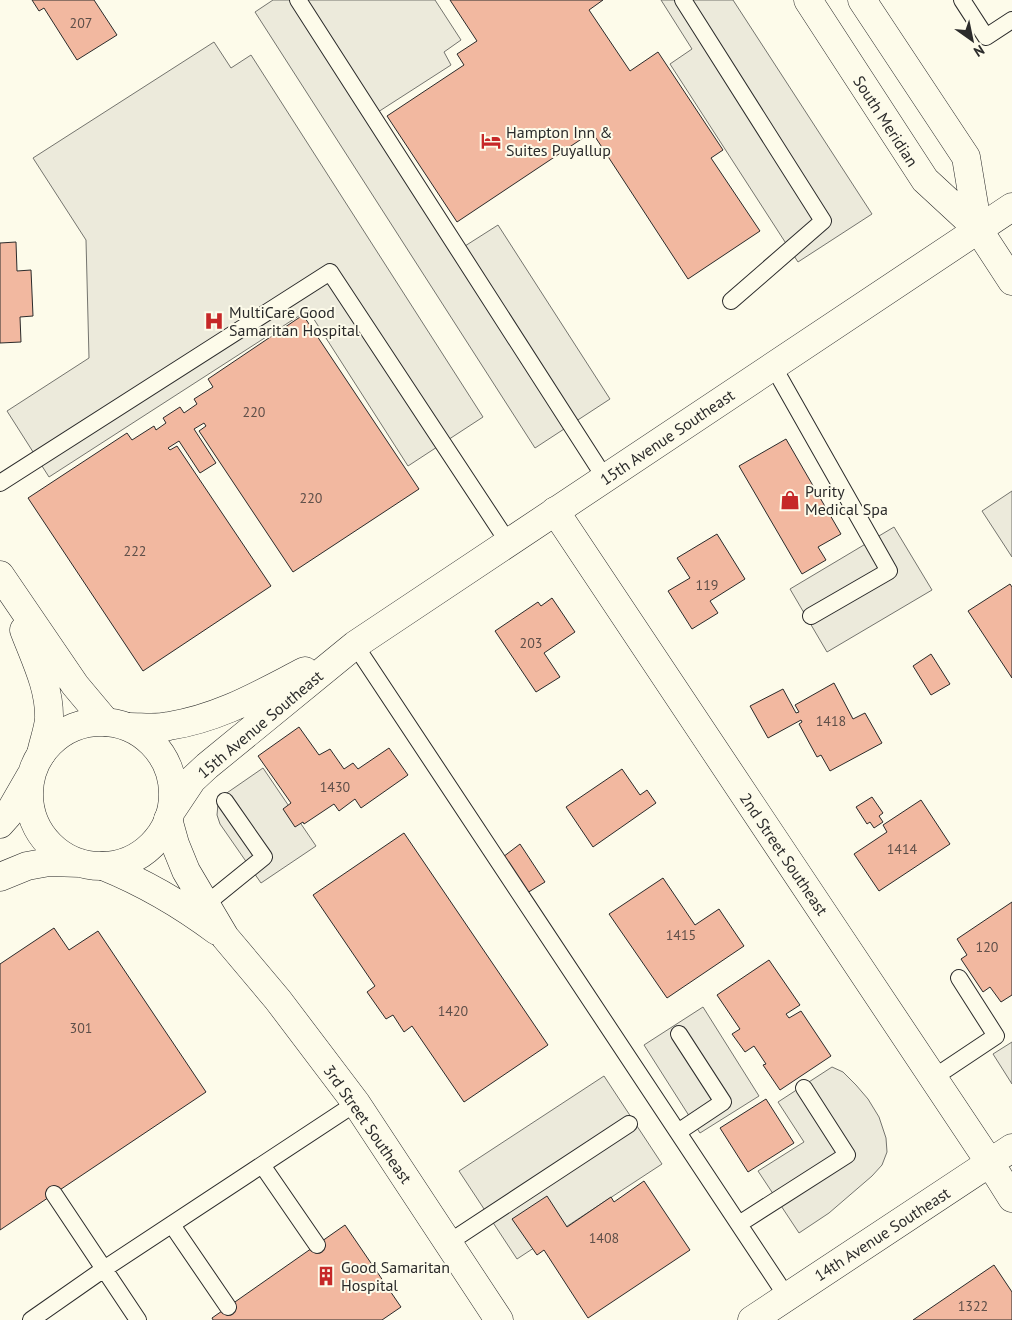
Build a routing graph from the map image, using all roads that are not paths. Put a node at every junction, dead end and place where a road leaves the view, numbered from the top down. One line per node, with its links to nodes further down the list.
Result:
1 (298, 0): 12 (lane)
2 (683, 0): 10 (lane)
3 (808, 0): 8 (street, South Meridian)
4 (862, 0): 8 (street, South Meridian)
5 (962, 0): 6 (lane)
6 (1012, 20)
7 (1012, 207): 8 (street, 15th Avenue Southeast)
8 (978, 229): 9 (street, South Meridian); 11 (street, 15th Avenue Southeast)
9 (1012, 281)
10 (731, 301)
11 (773, 366): 12 (street, 15th Avenue Southeast); 17 (lane)
12 (605, 478): 14 (street, 15th Avenue Southeast)
13 (0, 483): 15 (lane)
14 (555, 511): 15 (street, 15th Avenue Southeast); 30 (street, 2nd Street Southeast)
15 (508, 542): 18 (street, 15th Avenue Southeast)
16 (3, 580): 19 (street); 20 (street)
17 (811, 616)
18 (355, 645): 19 (street, 15th Avenue Southeast); 22 (street, 15th Avenue Southeast); 34 (lane)
19 (118, 725): 20 (street); 22 (street)
20 (36, 764): 23 (street); 24 (street)
21 (225, 800): 26 (lane)
22 (170, 814): 24 (street); 26 (street, 3rd Street Southeast)
23 (0, 824)
24 (92, 865): 25 (street); 27 (street, 3rd Street Southeast)
25 (0, 877)
26 (206, 904): 27 (street, 3rd Street Southeast)
27 (225, 938): 32 (street, 3rd Street Southeast)
28 (959, 978): 30 (lane)
29 (679, 1034): 34 (lane)
30 (933, 1078): 36 (street, 2nd Street Southeast)
31 (804, 1088): 40 (lane)
32 (356, 1103): 37 (lane); 42 (street, 3rd Street Southeast)
33 (629, 1124): 42 (lane)
34 (678, 1132): 40 (lane)
35 (1012, 1148): 36 (street, 14th Avenue Southeast)
36 (990, 1163): 39 (street, 2nd Street Southeast); 45 (street, 14th Avenue Southeast)
37 (262, 1165): 41 (lane); 43 (lane)
38 (54, 1194): 44 (lane)
39 (1012, 1198)
40 (739, 1224): 45 (lane)
41 (172, 1225): 44 (lane); 46 (lane)
42 (448, 1242): 49 (street, 3rd Street Southeast)
43 (317, 1245)
44 (104, 1269): 47 (lane); 48 (lane)
45 (787, 1297): 50 (street, 14th Avenue Southeast)
46 (228, 1307)
47 (31, 1320)
48 (138, 1320)
49 (499, 1320)
50 (752, 1320)

